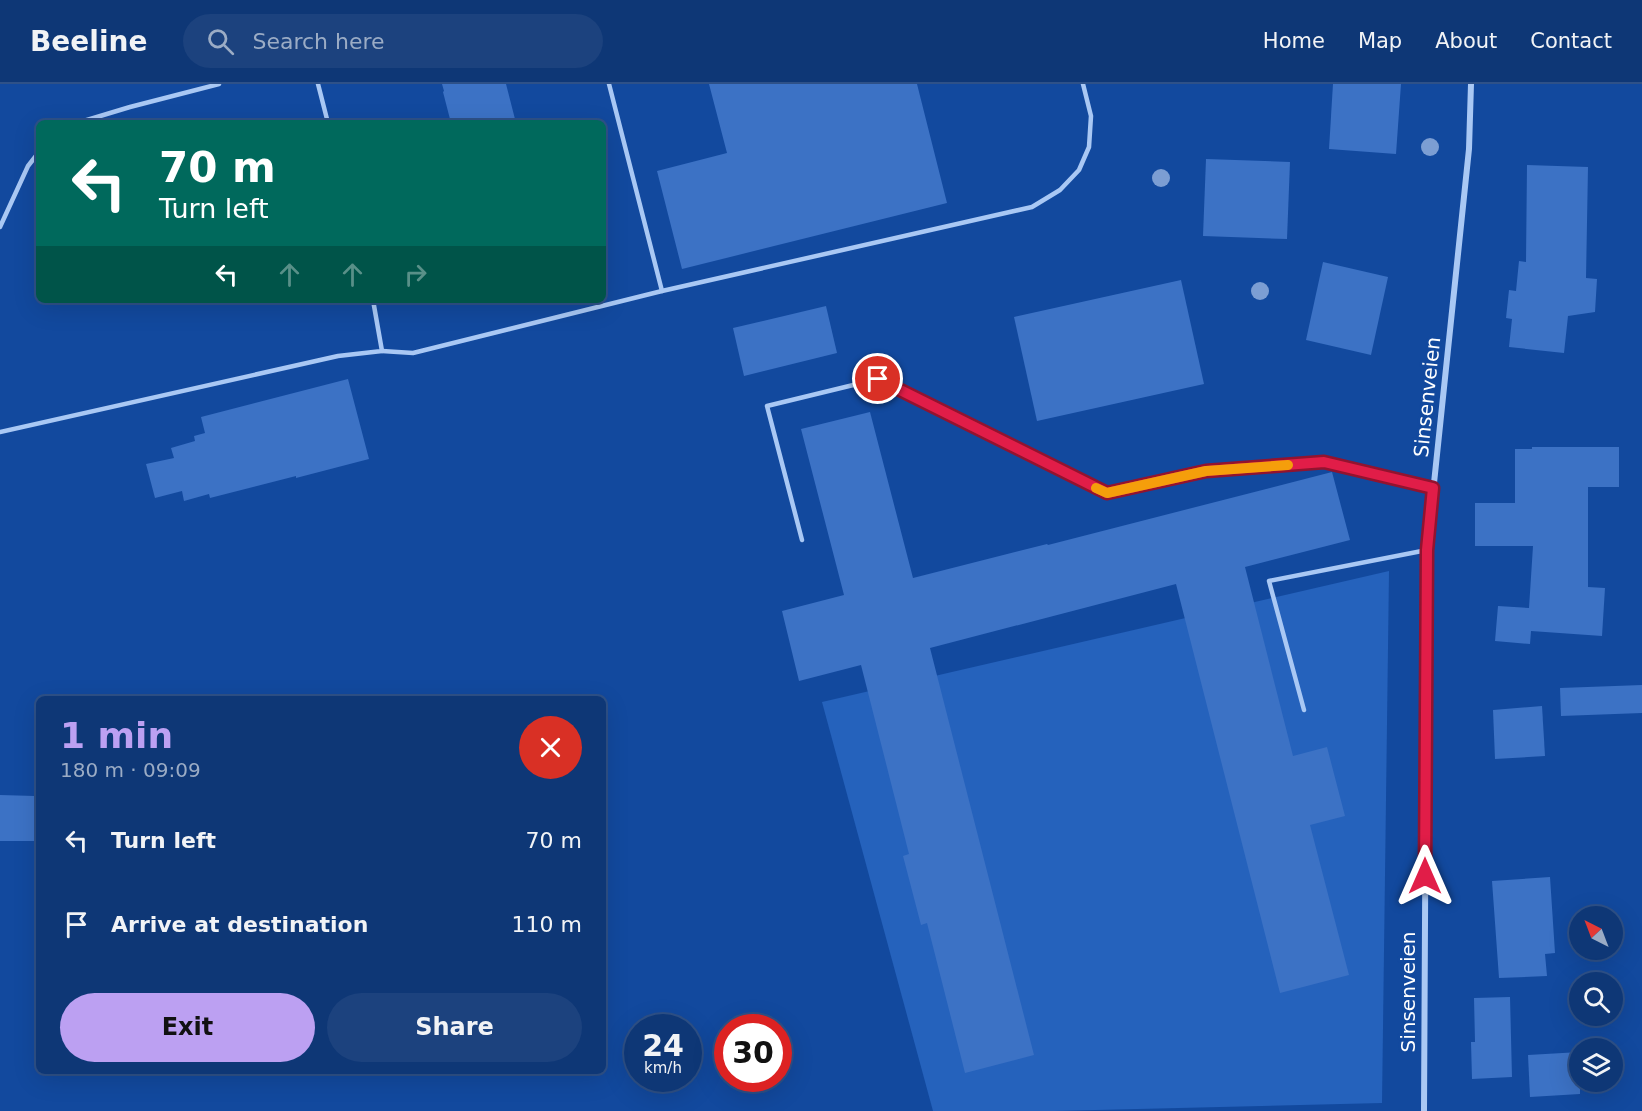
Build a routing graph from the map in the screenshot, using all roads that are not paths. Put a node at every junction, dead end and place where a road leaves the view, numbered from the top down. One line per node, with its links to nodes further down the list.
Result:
1 (219, 84): 6 (lane)
2 (318, 84): 7 (lane)
3 (609, 84): 10 (lane)
4 (1083, 84): 10 (lane)
5 (1471, 84): 14 (street, Sinsenveien)
6 (87, 120)
7 (327, 120)
8 (36, 156): 9 (lane)
9 (0, 227)
10 (662, 291): 12 (lane)
11 (374, 303): 12 (lane)
12 (382, 351): 13 (lane)
13 (0, 432)
14 (1433, 488): 15 (lane); 16 (street, Sinsenveien)
15 (802, 540)
16 (1427, 550): 17 (lane); 18 (street, Sinsenveien)
17 (1304, 710)
18 (1424, 1111)

